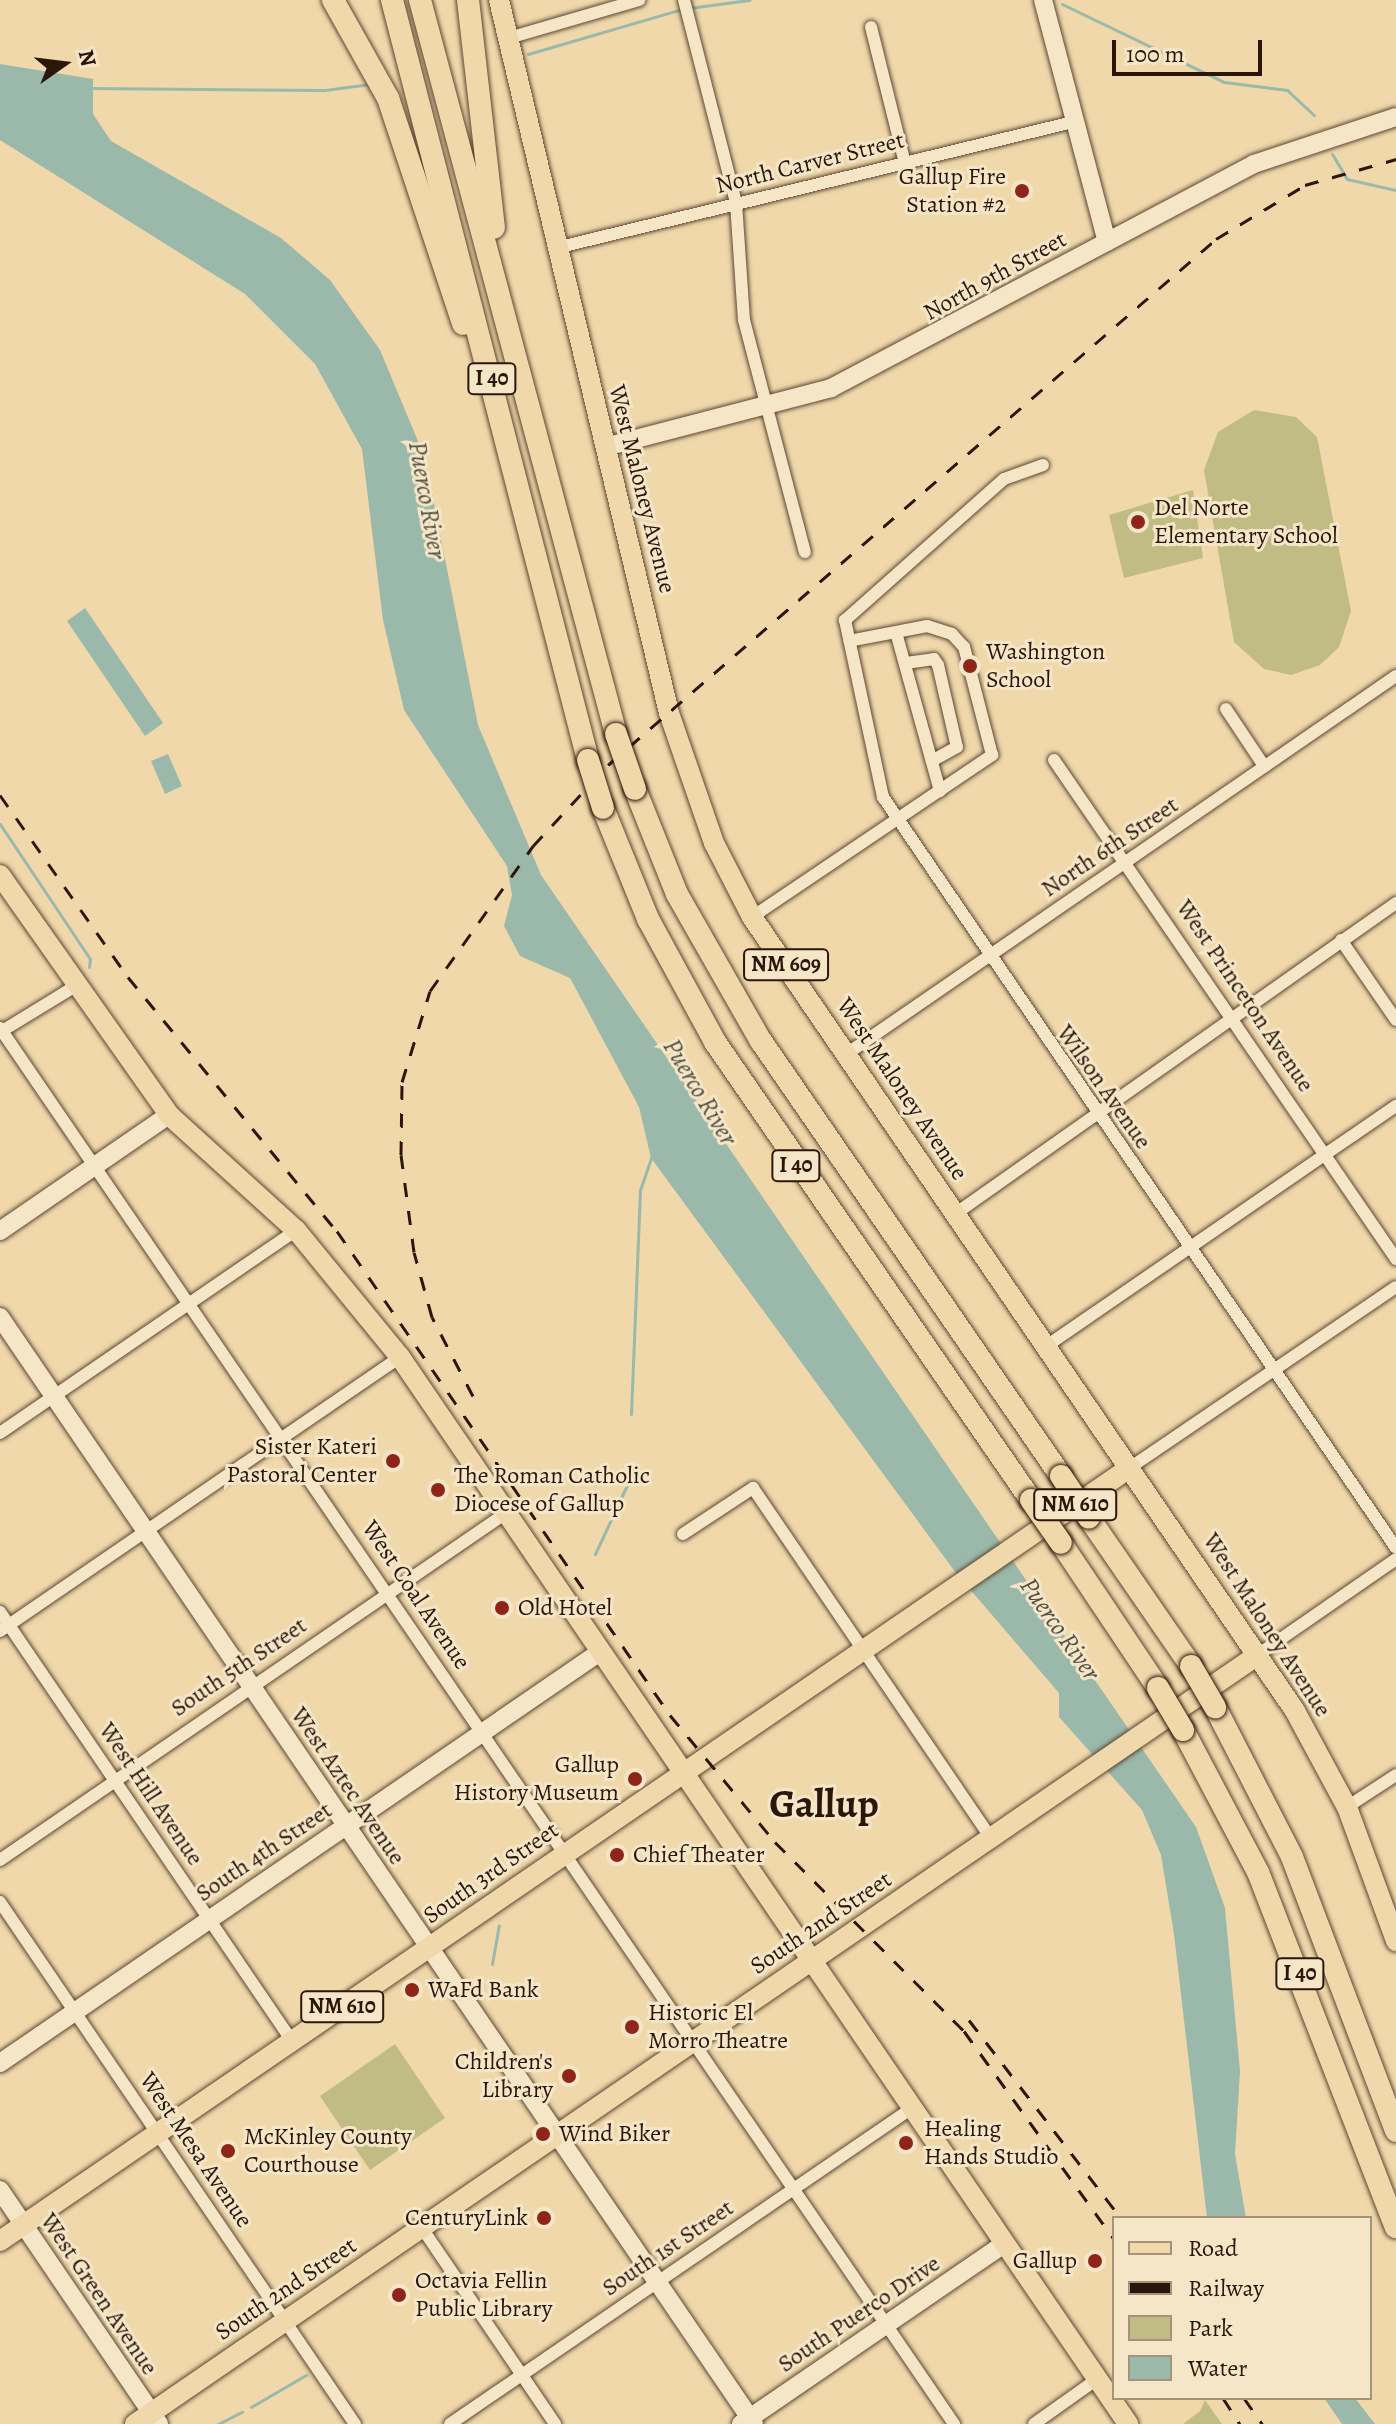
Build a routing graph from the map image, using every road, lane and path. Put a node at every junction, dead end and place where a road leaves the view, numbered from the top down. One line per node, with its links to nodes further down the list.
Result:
1 (333, 0): 21 (highway)
2 (392, 0): 21 (highway, I 40)
3 (420, 0): 17 (highway, I 40)
4 (468, 0): 17 (highway)
5 (499, 0): 10 (main road, West Maloney Avenue / NM 609)
6 (639, 0): 10 (street)
7 (684, 0): 14 (street)
8 (1043, 0): 12 (main road)
9 (871, 27): 13 (street)
10 (505, 39): 16 (main road, West Maloney Avenue / NM 609)
11 (1396, 117): 15 (main road, North 9th Street)
12 (1073, 122): 13 (street, North Carver Street); 15 (main road)
13 (905, 163): 14 (street, North Carver Street)
14 (736, 203): 16 (street, North Carver Street); 18 (street)
15 (1107, 242): 18 (main road, North 9th Street)
16 (556, 248): 19 (main road, West Maloney Avenue / NM 609)
17 (515, 367): 95 (highway, I 40, bridge)
18 (770, 408): 19 (main road, North 9th Street); 22 (street)
19 (605, 447): 36 (main road, West Maloney Avenue / NM 609)
20 (1043, 465): 24 (street, Wilson Avenue)
21 (529, 531): 101 (highway, I 40, bridge)
22 (805, 552)
23 (897, 636): 24 (street); 25 (street); 31 (street)
24 (849, 641): 32 (street, Wilson Avenue)
25 (906, 663): 29 (street); 29 (street)
26 (1396, 676): 30 (street, North 6th Street)
27 (1226, 709): 30 (street)
28 (1054, 760): 33 (street, West Princeton Avenue)
29 (932, 761): 31 (street)
30 (1264, 766): 33 (street, North 6th Street)
31 (940, 791): 32 (street)
32 (897, 820): 36 (street); 38 (street, Wilson Avenue)
33 (1127, 862): 38 (street, North 6th Street); 40 (street, West Princeton Avenue)
34 (0, 875): 39 (main road)
35 (1396, 903): 37 (street)
36 (752, 917): 43 (main road, West Maloney Avenue / NM 609)
37 (1341, 940): 40 (street); 41 (street)
38 (985, 956): 43 (street, North 6th Street); 45 (street, Wilson Avenue)
39 (74, 987): 42 (street); 46 (main road)
40 (1233, 1018): 45 (street); 47 (street, West Princeton Avenue)
41 (1396, 1020)
42 (1, 1029): 48 (street, West Coal Avenue)
43 (848, 1053): 49 (main road, West Maloney Avenue / NM 609)
44 (1396, 1106): 47 (street)
45 (1096, 1113): 49 (street); 52 (street, Wilson Avenue)
46 (169, 1115): 48 (main road); 50 (main road)
47 (1326, 1155): 52 (street); 53 (street, West Princeton Avenue)
48 (96, 1166): 51 (main road); 55 (street, West Coal Avenue)
49 (955, 1214): 57 (main road, West Maloney Avenue / NM 609)
50 (296, 1230): 55 (street); 58 (main road)
51 (0, 1231)
52 (1190, 1248): 57 (street); 59 (street, Wilson Avenue)
53 (1396, 1259)
54 (1396, 1287): 59 (street)
55 (189, 1303): 60 (street); 62 (street, West Coal Avenue)
56 (0, 1317): 60 (main road, West Aztec Avenue)
57 (1045, 1347): 63 (main road, West Maloney Avenue / NM 609)
58 (400, 1357): 62 (street); 64 (main road)
59 (1274, 1373): 63 (street); 67 (street, Wilson Avenue)
60 (54, 1396): 61 (street); 65 (main road, West Aztec Avenue)
61 (0, 1433)
62 (281, 1438): 65 (street); 69 (street, West Coal Avenue)
63 (1131, 1467): 72 (main road, South 3rd Street / NM 610); 74 (main road, West Maloney Avenue / NM 609)
64 (506, 1513): 69 (street, South 5th Street); 73 (main road)
65 (146, 1531): 71 (street); 75 (main road, West Aztec Avenue)
66 (683, 1534): 72 (street)
67 (1396, 1548)
68 (1396, 1559): 74 (street)
69 (388, 1593): 75 (street, South 5th Street); 76 (street, West Coal Avenue)
70 (0, 1612): 71 (street, West Hill Avenue)
71 (4, 1628): 79 (street, West Hill Avenue)
72 (864, 1650): 77 (main road, South 3rd Street / NM 610); 82 (street)
73 (600, 1652): 76 (main road, South 4th Street); 77 (main road)
74 (1259, 1654): 80 (main road, West Maloney Avenue / NM 609); 82 (main road, South 2nd Street)
75 (252, 1687): 79 (street, South 5th Street); 81 (main road, West Aztec Avenue)
76 (482, 1732): 81 (main road, South 4th Street); 83 (street, West Coal Avenue)
77 (683, 1774): 83 (main road, South 3rd Street / NM 610); 89 (main road)
78 (1396, 1775): 80 (street)
79 (115, 1781): 84 (street, South 5th Street); 86 (street, West Hill Avenue)
80 (1347, 1807): 87 (main road, NM 609)
81 (346, 1825): 86 (main road, South 4th Street); 88 (main road, West Aztec Avenue)
82 (991, 1838): 89 (main road, South 2nd Street)
83 (564, 1853): 88 (main road, South 3rd Street / NM 610); 92 (street, West Coal Avenue)
84 (0, 1860)
85 (0, 1902): 90 (street, West Mesa Avenue)
86 (209, 1919): 90 (main road, South 4th Street); 91 (street, West Hill Avenue)
87 (1396, 1941)
88 (429, 1947): 91 (main road, South 3rd Street / NM 610); 97 (main road, West Aztec Avenue)
89 (811, 1961): 92 (main road, South 2nd Street); 94 (main road)
90 (75, 2011): 93 (main road); 96 (street, West Mesa Avenue)
91 (292, 2041): 96 (main road, South 3rd Street / NM 610)
92 (693, 2042): 97 (main road, South 2nd Street); 98 (street, West Coal Avenue)
93 (0, 2063)
94 (912, 2108): 98 (street, South 1st Street); 104 (main road)
95 (1396, 2131)
96 (158, 2133): 100 (main road, South 3rd Street / NM 610); 106 (street, West Mesa Avenue)
97 (557, 2135): 102 (main road, South 2nd Street); 105 (main road, West Aztec Avenue)
98 (793, 2189): 105 (street, South 1st Street); 107 (street, West Coal Avenue)
99 (0, 2190): 100 (main road, West Green Avenue)
100 (24, 2225): 103 (main road, South 3rd Street / NM 610); 110 (main road, West Green Avenue)
101 (1396, 2227)
102 (422, 2228): 106 (main road, South 2nd Street); 108 (street)
103 (0, 2241)
104 (1005, 2243): 107 (main road, South Puerco Drive); 109 (main road)
105 (657, 2282): 108 (street, South 1st Street); 111 (main road, West Aztec Avenue)
106 (285, 2321): 110 (main road, South 2nd Street); 112 (street, West Mesa Avenue)
107 (887, 2324): 111 (main road, South Puerco Drive); 115 (street, West Coal Avenue)
108 (522, 2375): 113 (street, South 1st Street); 114 (street)
109 (1097, 2379): 116 (street); 117 (main road)
110 (149, 2420)
111 (748, 2422)
112 (355, 2424)
113 (450, 2424)
114 (555, 2424)
115 (954, 2424)
116 (1034, 2424)
117 (1128, 2424)

